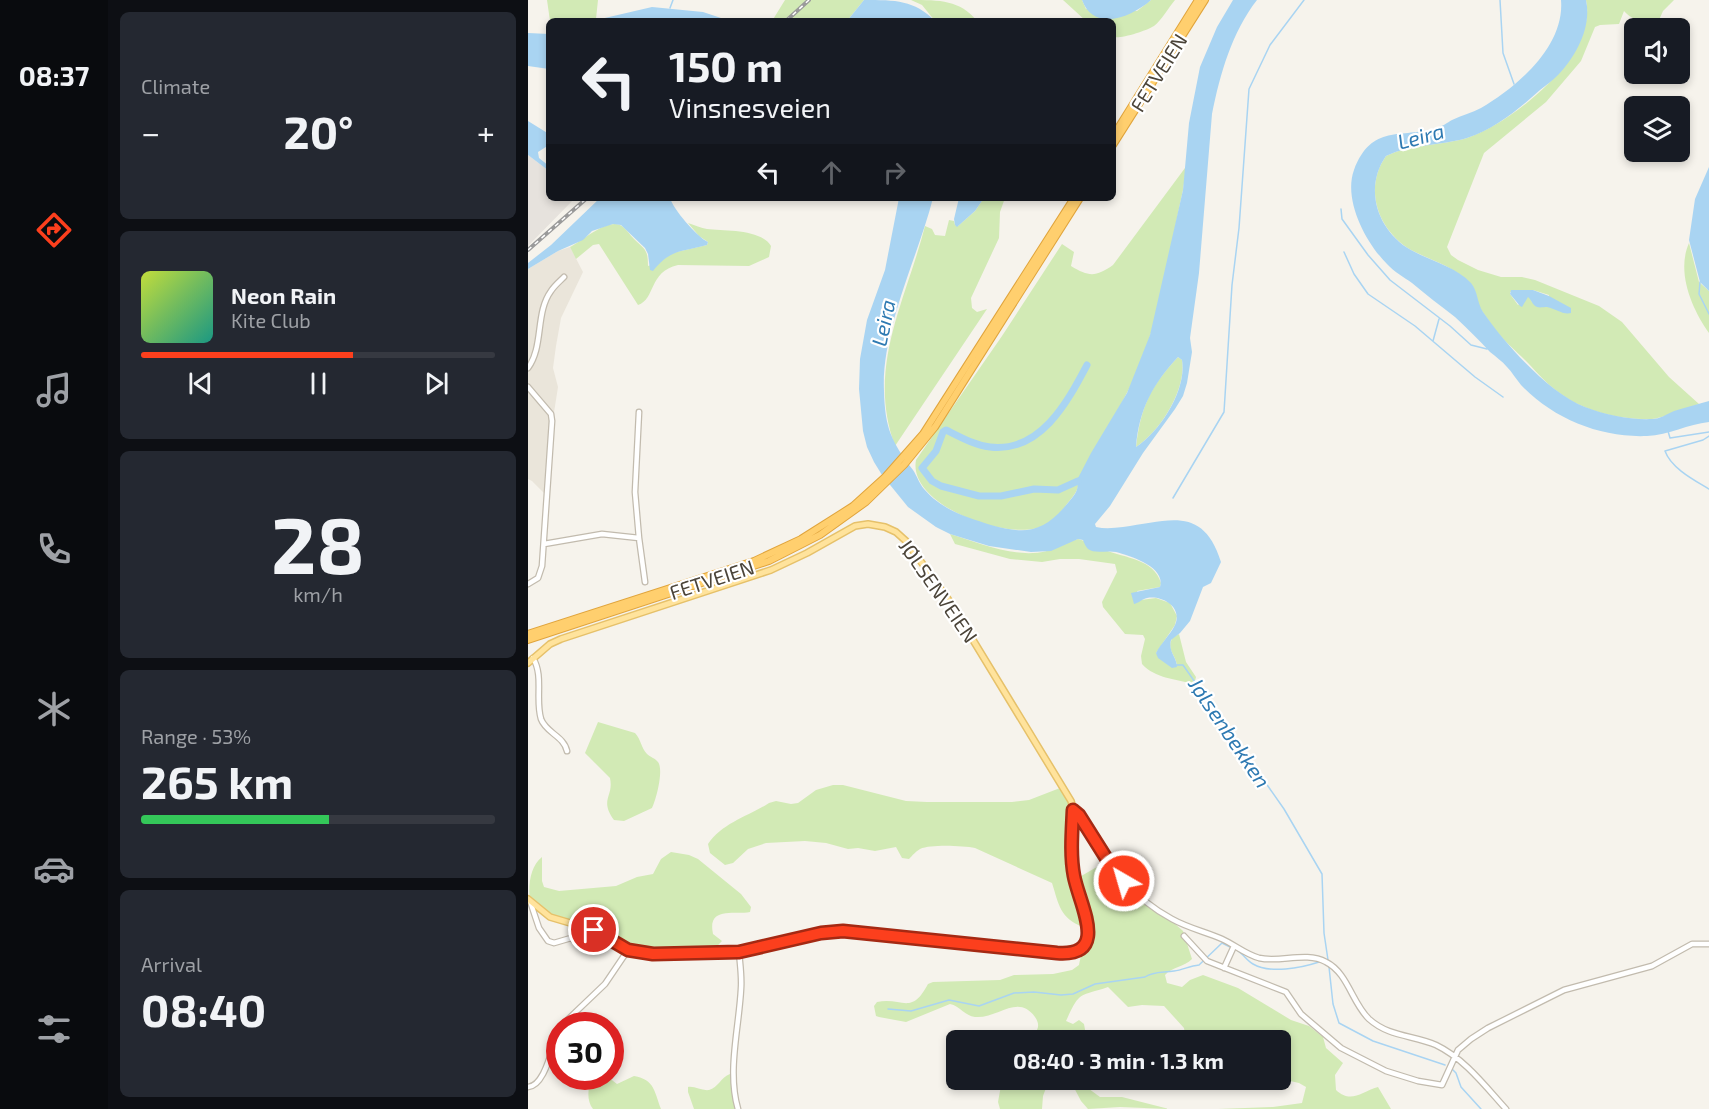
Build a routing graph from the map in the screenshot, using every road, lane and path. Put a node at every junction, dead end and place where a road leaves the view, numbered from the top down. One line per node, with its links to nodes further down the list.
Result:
1 (1198, 0): 3 (highway, FETVEIEN)
2 (1205, 0): 4 (highway, FETVEIEN)
3 (1116, 130)
4 (1116, 140)
5 (1072, 201): 11 (highway)
6 (1078, 201): 11 (highway)
7 (564, 277): 8 (street)
8 (528, 368)
9 (528, 387): 14 (street)
10 (639, 412): 13 (street)
11 (909, 455): 12 (highway)
12 (880, 486): 17 (highway, FETVEIEN); 18 (highway, FETVEIEN)
13 (639, 538): 14 (street); 15 (street)
14 (544, 544): 16 (street)
15 (645, 582)
16 (528, 584)
17 (528, 634)
18 (528, 640)
19 (534, 658): 20 (main road, JØLSENVEIEN); 21 (street); 22 (main road, JØLSENVEIEN)
20 (528, 663)
21 (567, 751)
22 (1073, 809): 26 (street, JØLSENVEIEN); 29 (main road)
23 (529, 900): 27 (street); 28 (main road)
24 (1184, 936): 30 (street)
25 (1709, 944): 32 (street)
26 (1234, 946): 30 (street); 32 (street, JØLSENVEIEN)
27 (586, 948)
28 (628, 950): 29 (main road); 31 (street)
29 (739, 952): 35 (street)
30 (1224, 968): 32 (street)
31 (576, 1012)
32 (1454, 1055): 36 (street)
33 (546, 1067): 34 (street)
34 (528, 1087)
35 (738, 1109)
36 (1506, 1109)

